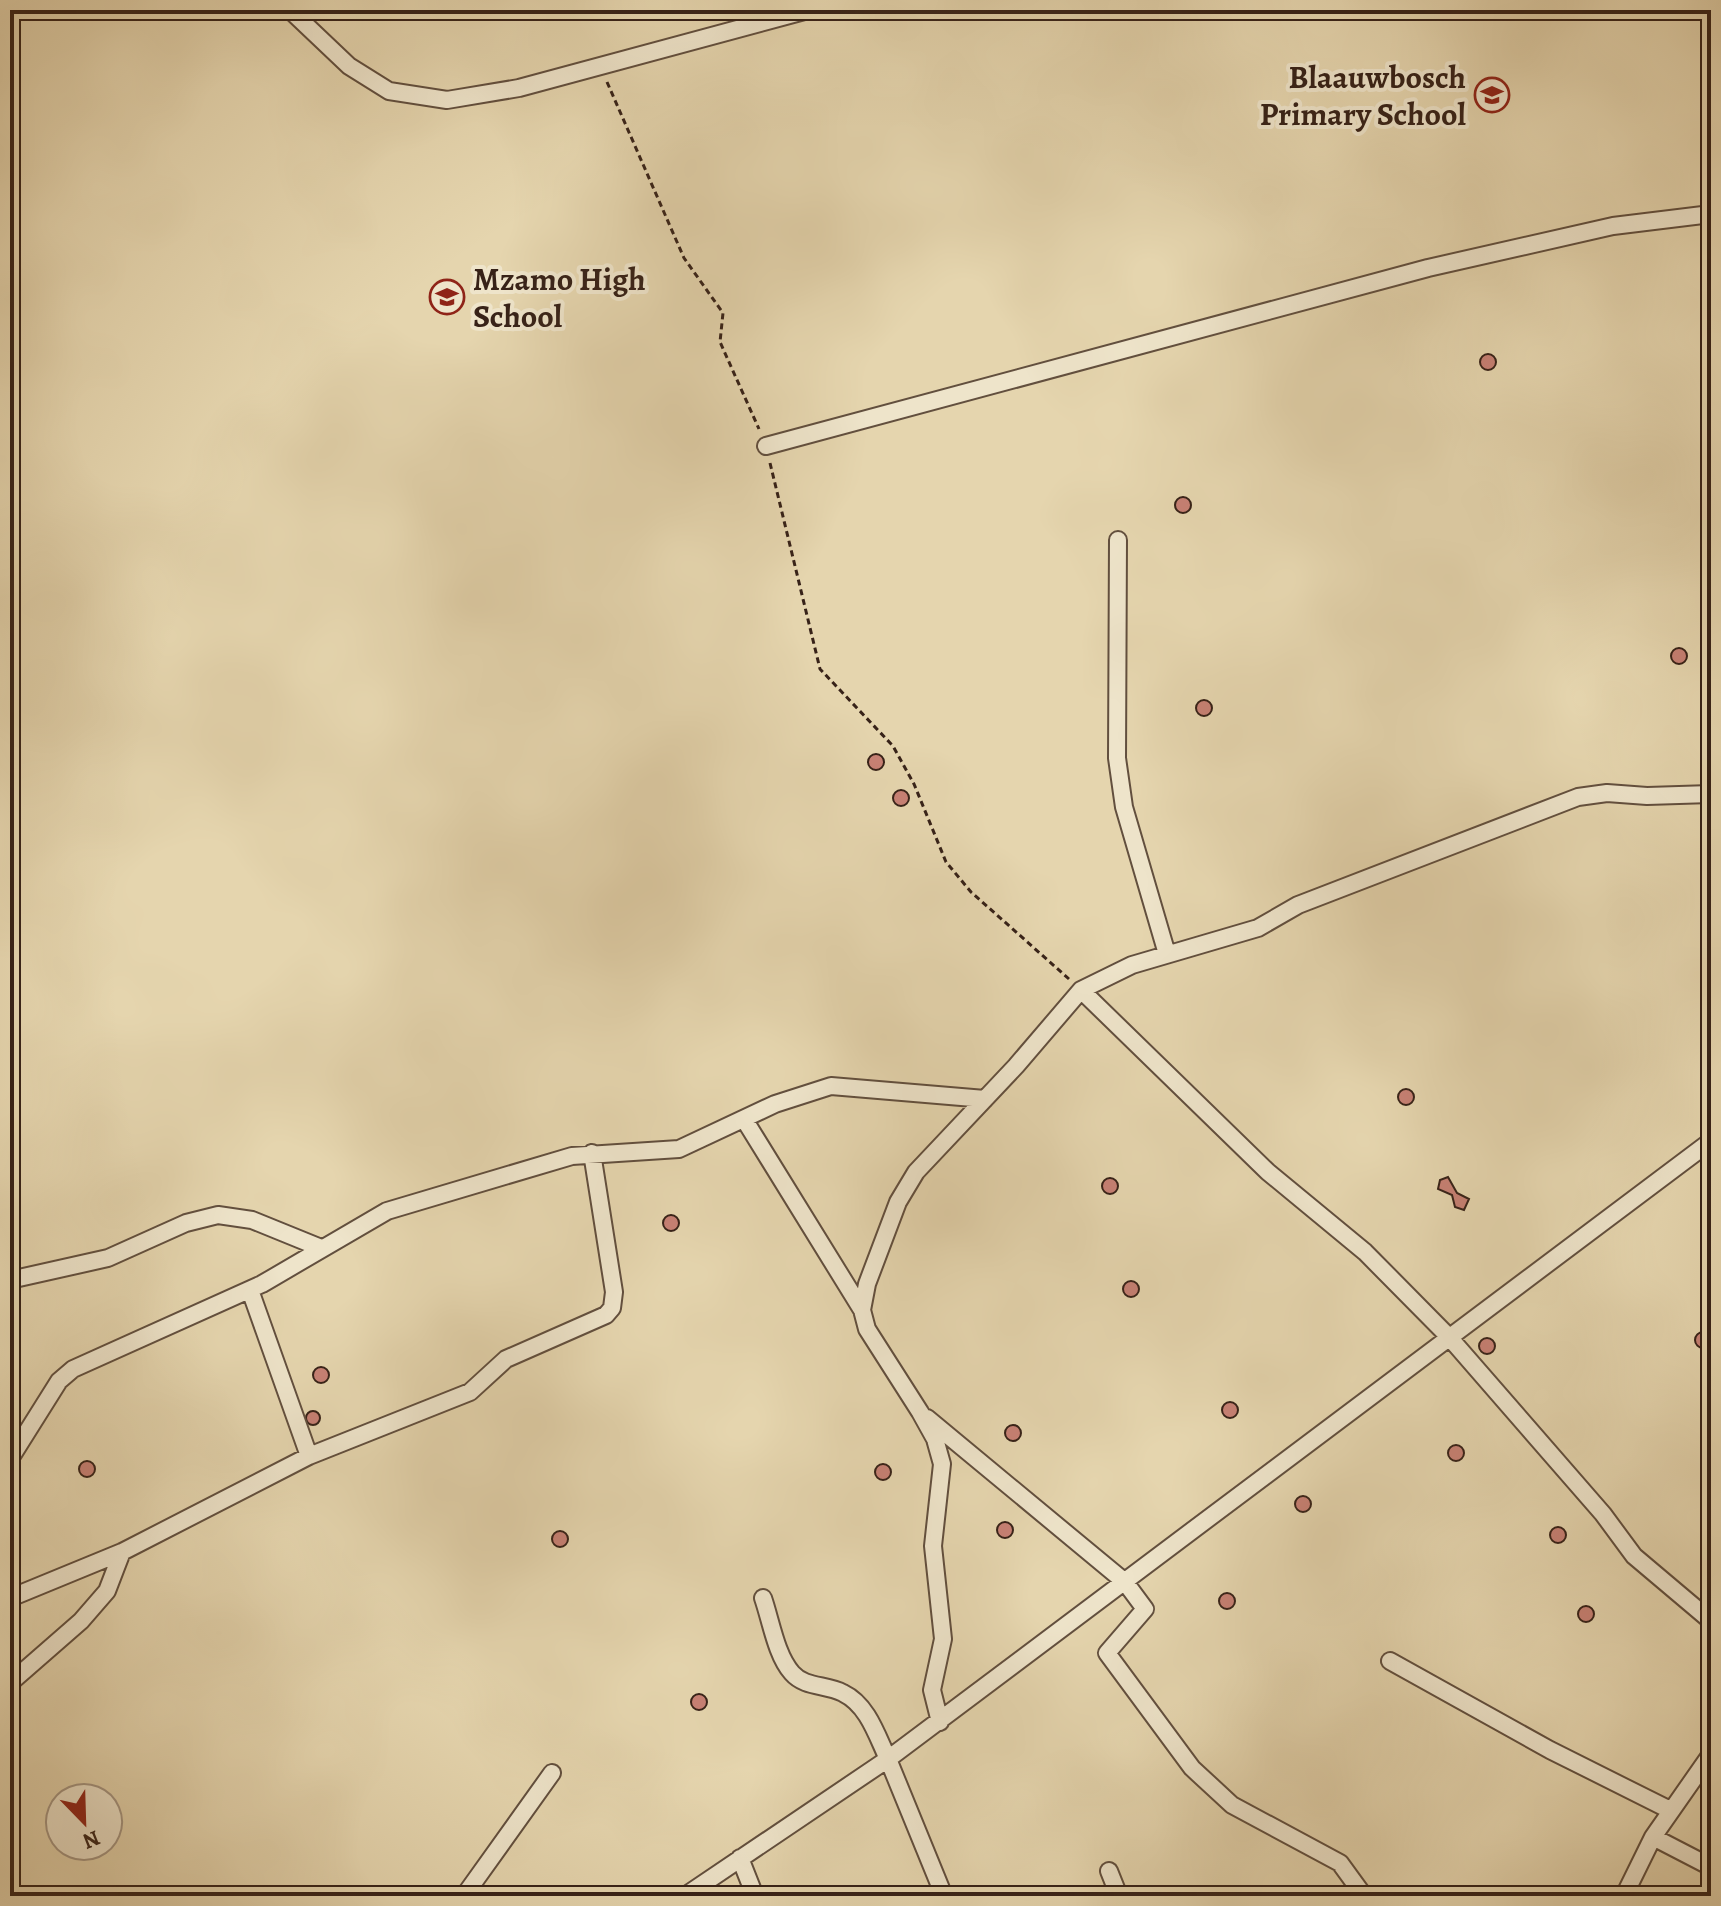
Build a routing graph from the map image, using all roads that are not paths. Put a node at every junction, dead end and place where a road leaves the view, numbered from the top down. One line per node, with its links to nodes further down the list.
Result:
1 (290, 10): 2 (street)
2 (808, 10)
3 (1711, 214): 4 (street)
4 (766, 446)
5 (1118, 540): 7 (street)
6 (1711, 794): 7 (street)
7 (1167, 954): 8 (street)
8 (1081, 990): 9 (street); 17 (street)
9 (985, 1099): 10 (street); 16 (street)
10 (744, 1119): 12 (street); 16 (street)
11 (1711, 1141): 17 (street)
12 (592, 1153): 13 (street); 19 (street)
13 (321, 1248): 14 (street); 15 (street)
14 (10, 1280)
15 (250, 1290): 19 (street); 20 (street)
16 (862, 1310): 18 (street)
17 (1449, 1337): 22 (street); 25 (street)
18 (920, 1412): 22 (street); 28 (street)
19 (309, 1456): 21 (street)
20 (10, 1459)
21 (122, 1552): 23 (street); 27 (street)
22 (1125, 1582): 28 (street); 42 (street)
23 (10, 1598)
24 (763, 1598): 30 (street)
25 (1711, 1621)
26 (1390, 1661): 32 (street)
27 (10, 1683)
28 (940, 1722): 30 (street)
29 (1711, 1754): 32 (street)
30 (888, 1759): 34 (street); 40 (street)
31 (552, 1773): 37 (street)
32 (1670, 1810): 33 (street)
33 (1653, 1837): 35 (street); 43 (street)
34 (740, 1858): 38 (street); 39 (street)
35 (1711, 1867)
36 (1109, 1871): 41 (street)
37 (464, 1896)
38 (685, 1896)
39 (755, 1896)
40 (944, 1896)
41 (1119, 1896)
42 (1364, 1896)
43 (1624, 1896)

